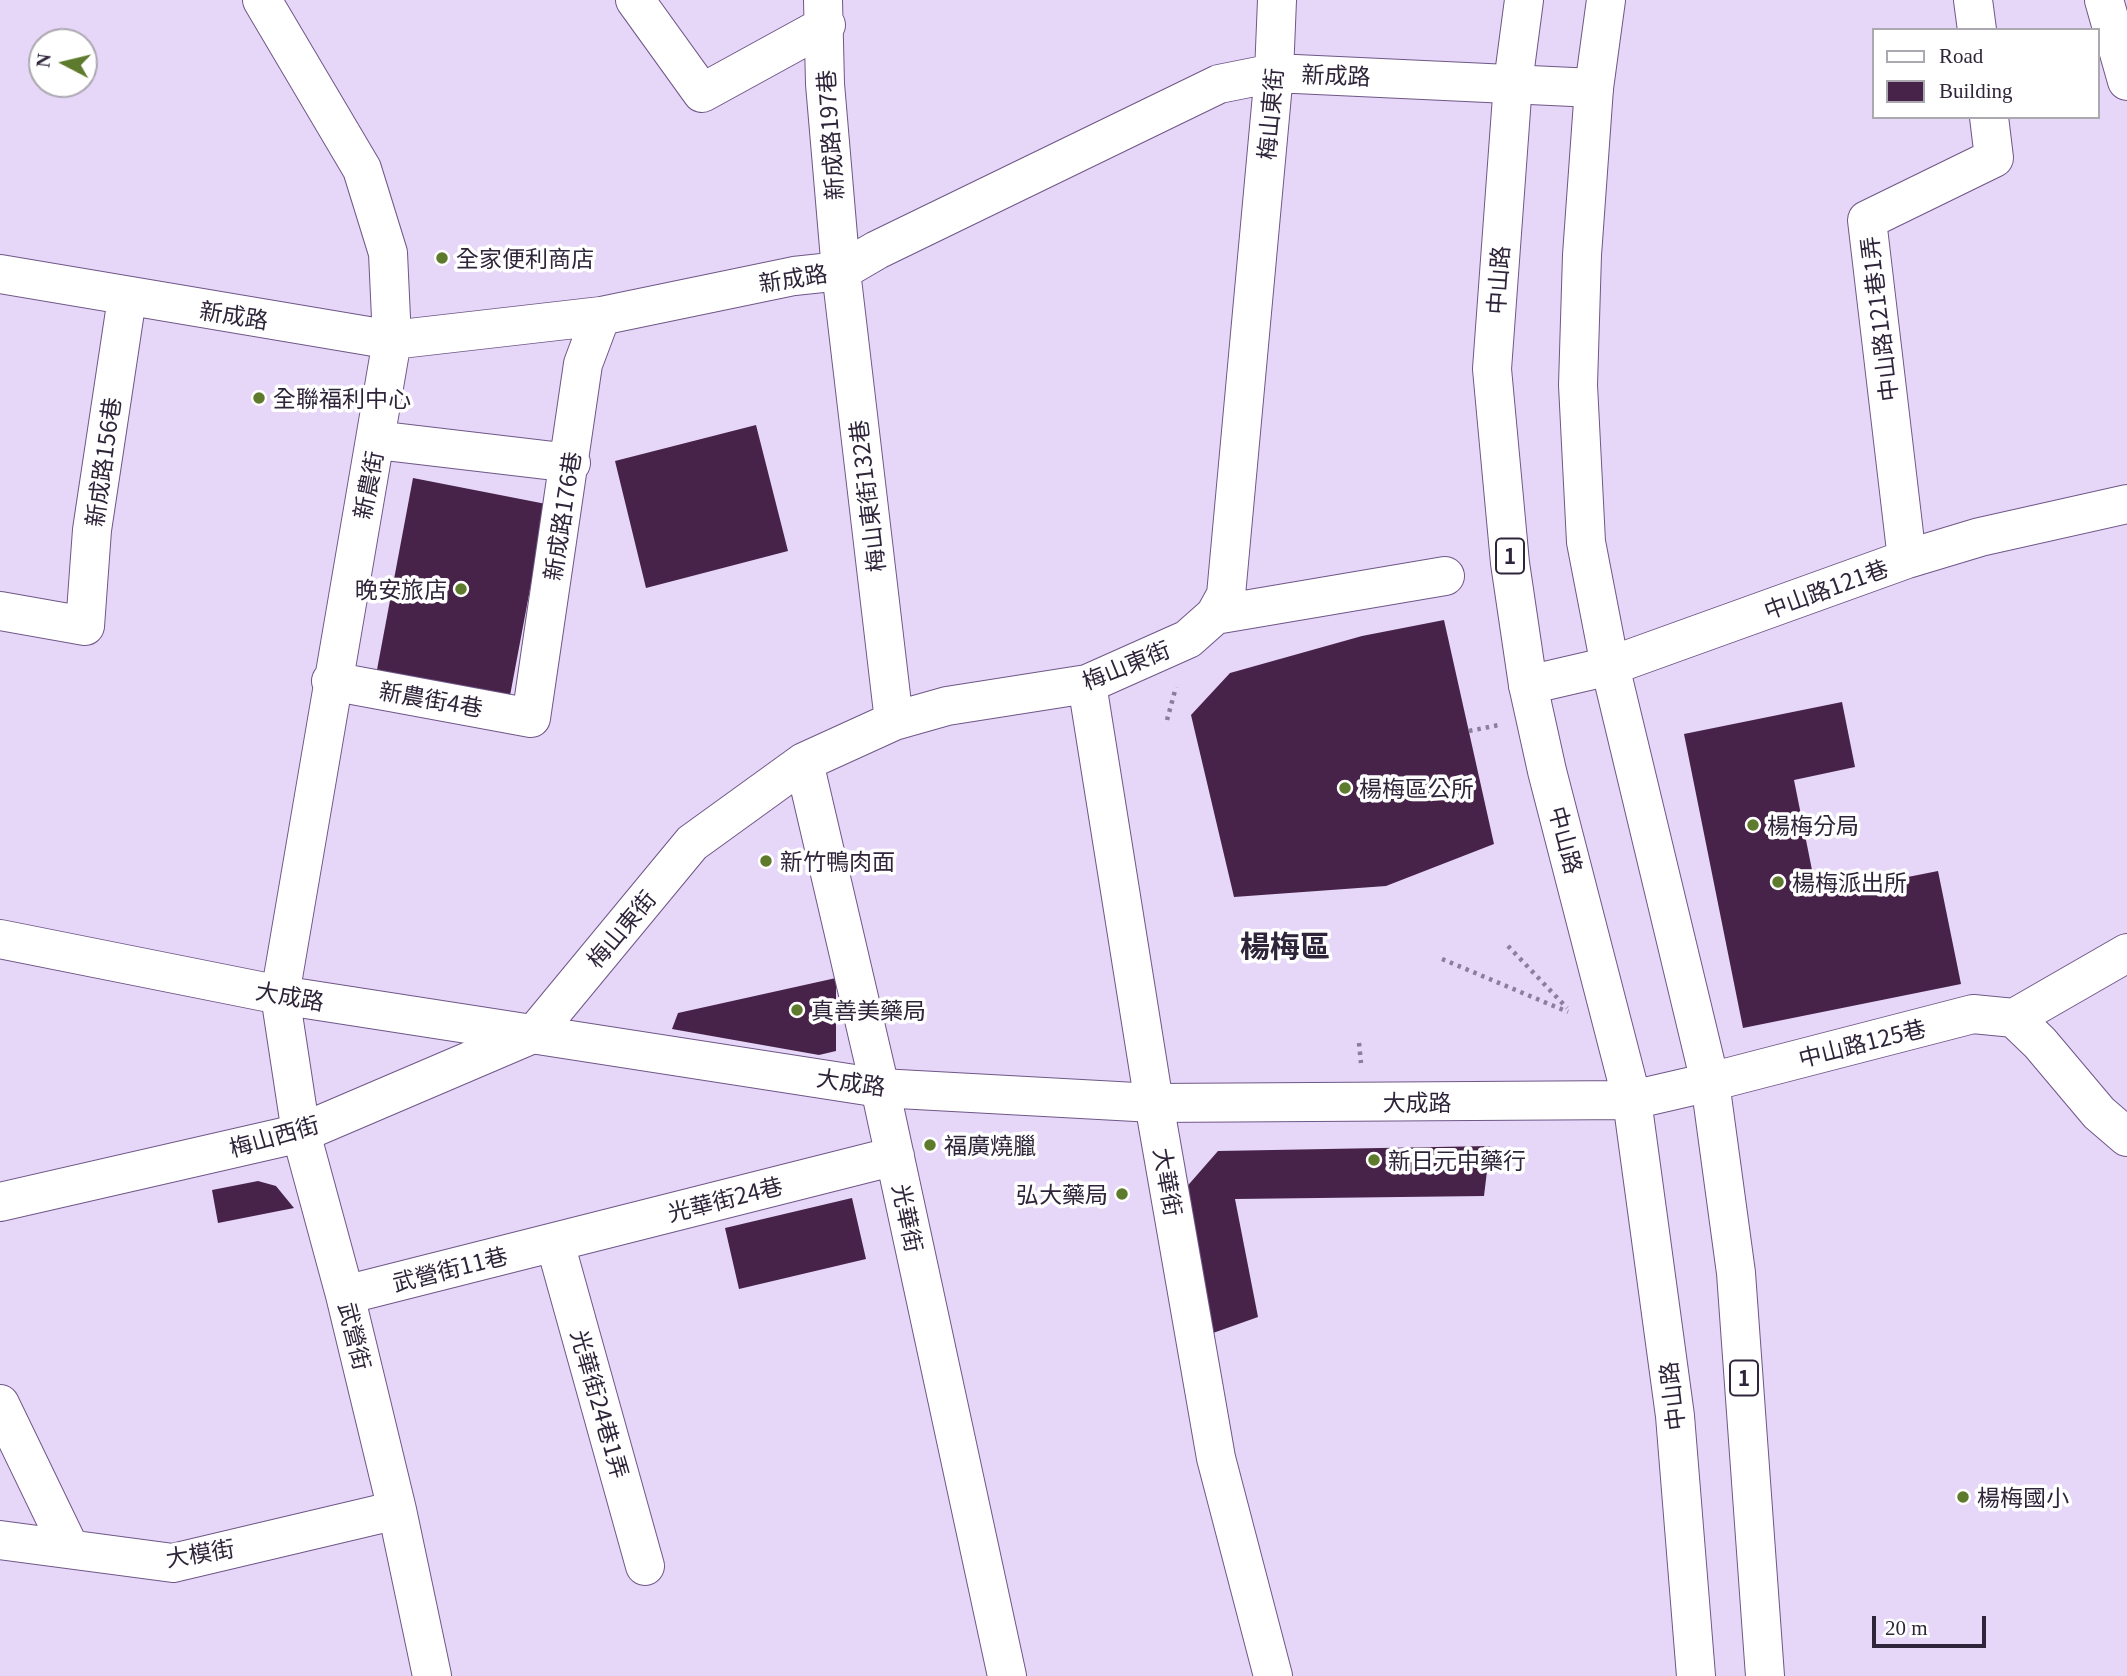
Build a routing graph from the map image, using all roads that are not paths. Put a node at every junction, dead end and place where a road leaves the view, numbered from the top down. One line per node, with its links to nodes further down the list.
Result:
1 (262, 0): 19 (street, 新農街)
2 (635, 0): 8 (street)
3 (1277, 0): 10 (street, 梅山東街)
4 (1524, 0): 12 (street, 中山路 / 1)
5 (1606, 0): 13 (street, 1)
6 (1973, 0): 9 (street)
7 (2104, 0): 11 (street)
8 (824, 12): 15 (street, 新成路197巷)
9 (1977, 28)
10 (1274, 73): 12 (street, 新成路); 15 (street, 新成路); 26 (street, 梅山東街)
11 (2127, 82)
12 (1513, 83): 13 (street, 新成路); 30 (street, 中山路 / 1)
13 (1594, 88): 27 (street, 1)
14 (1989, 119): 23 (street, 中山路121巷1弄)
15 (841, 271): 18 (street, 新成路); 32 (street, 梅山東街132巷)
16 (0, 274): 17 (street, 新成路)
17 (127, 298): 19 (street, 新成路); 25 (street, 新成路156巷)
18 (601, 316): 19 (street, 新成路); 21 (street, 新成路176巷)
19 (392, 340): 20 (street, 新農街)
20 (376, 440): 21 (street); 28 (street, 新農街)
21 (571, 463): 31 (street, 新成路176巷)
22 (2127, 504): 23 (street, 中山路121巷)
23 (1907, 559): 27 (street, 中山路121巷)
24 (1445, 576): 26 (street)
25 (0, 611)
26 (1215, 615): 29 (street, 梅山東街)
27 (1610, 666): 30 (street, 中山路121巷); 39 (street, 1)
28 (331, 681): 31 (street, 新農街4巷); 36 (street, 新農街)
29 (1087, 684): 32 (street, 梅山東街); 42 (street, 大華街)
30 (1528, 685): 41 (street, 中山路 / 1)
31 (531, 718)
32 (894, 721): 33 (street, 梅山東街)
33 (804, 762): 38 (street, 梅山東街); 40 (street, 光華街)
34 (0, 939): 36 (street, 大成路)
35 (2127, 953): 37 (street)
36 (279, 995): 38 (street, 大成路); 43 (street, 武營街)
37 (2014, 1018): 39 (street, 中山路125巷); 44 (street)
38 (535, 1033): 40 (street, 大成路); 43 (street, 梅山西街)
39 (1710, 1082): 41 (street, 大成路); 58 (street, 1)
40 (880, 1088): 42 (street, 大成路); 45 (street, 光華街)
41 (1632, 1100): 42 (street, 大成路); 57 (street, 中山路 / 1)
42 (1154, 1103): 56 (street, 大華街)
43 (301, 1133): 46 (street, 梅山西街); 48 (street, 武營街)
44 (2127, 1137)
45 (895, 1156): 47 (street, 光華街24巷); 55 (street, 光華街)
46 (0, 1202)
47 (555, 1243): 48 (street, 武營街11巷); 53 (street, 光華街24巷1弄)
48 (345, 1295): 50 (street, 武營街)
49 (0, 1404): 52 (street)
50 (397, 1510): 52 (street, 大模街); 54 (street, 武營街)
51 (0, 1541): 52 (street, 大模街)
52 (70, 1549)
53 (645, 1566)
54 (432, 1676)
55 (1007, 1676)
56 (1273, 1676)
57 (1696, 1676)
58 (1765, 1676)

